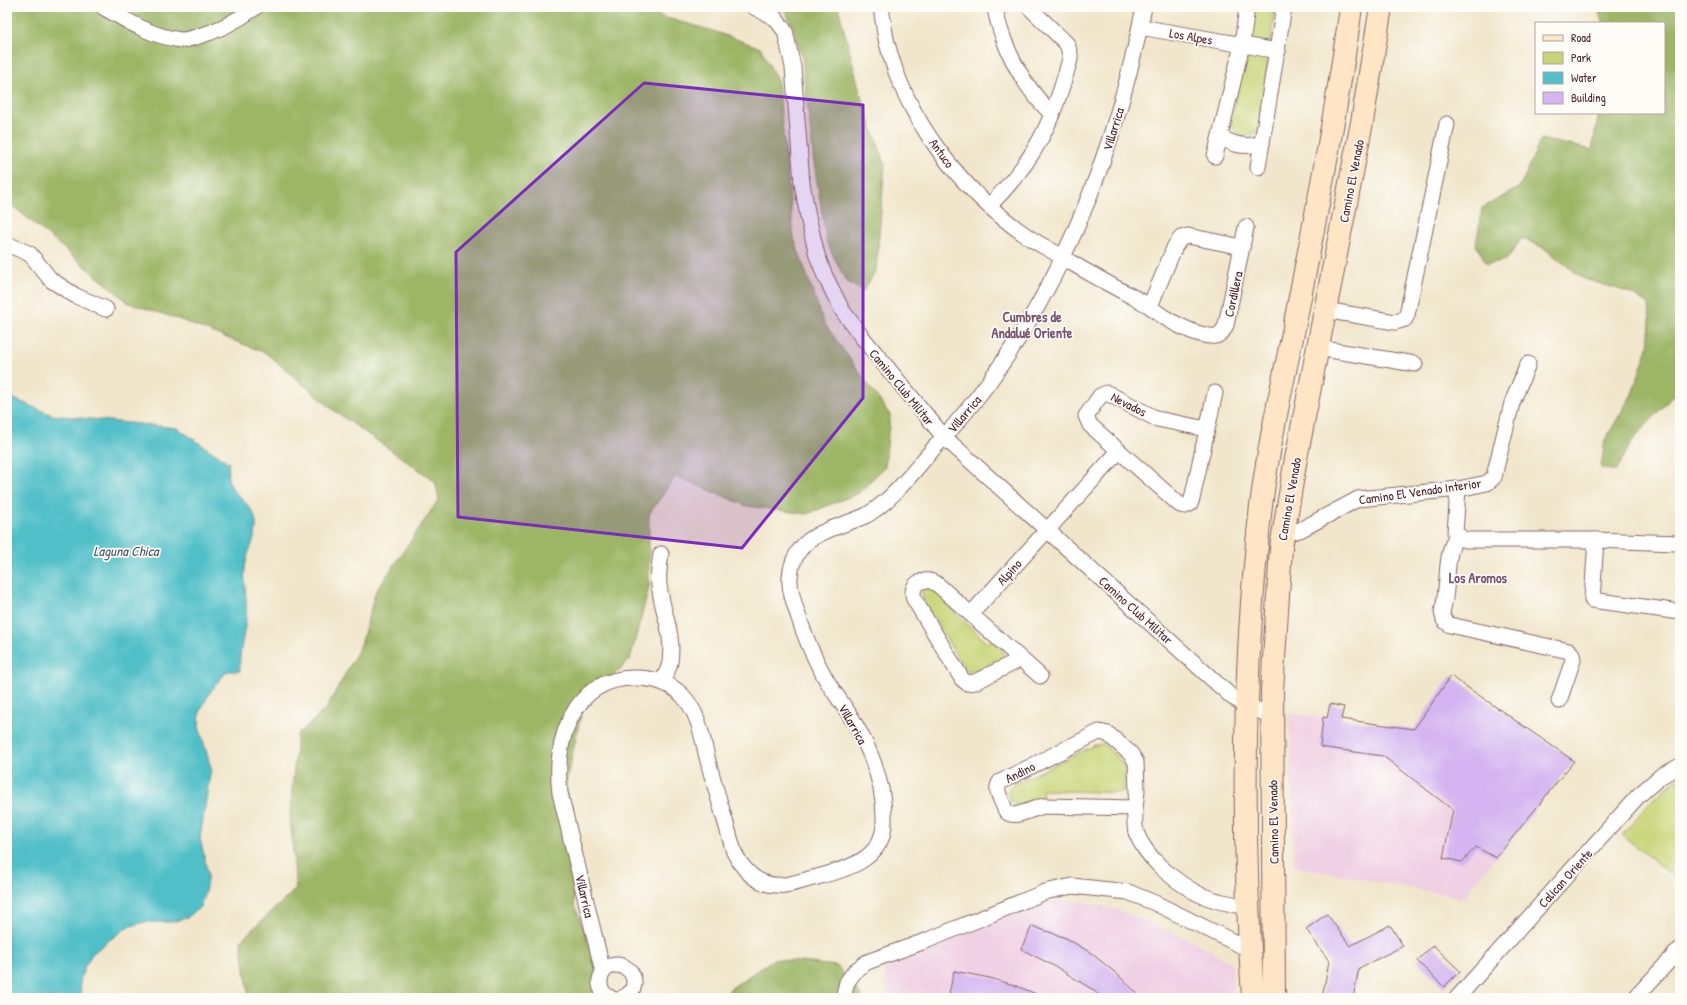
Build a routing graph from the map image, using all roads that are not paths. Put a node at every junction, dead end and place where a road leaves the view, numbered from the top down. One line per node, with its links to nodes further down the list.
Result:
1 (103, 7): 2 (street)
2 (256, 7)
3 (754, 7): 36 (street, Camino Club Militar)
4 (881, 7): 23 (street, Antuco)
5 (995, 7): 17 (street)
6 (1029, 7): 17 (street)
7 (1144, 7): 12 (street, Villarrica)
8 (1247, 7): 13 (street)
9 (1284, 7): 14 (street)
10 (1351, 7): 15 (street, Camino El Venado)
11 (1381, 7): 16 (street, Camino El Venado)
12 (1140, 27): 13 (street, Los Alpes); 27 (street, Villarrica)
13 (1242, 45): 14 (street, Los Alpes); 19 (street)
14 (1278, 51): 20 (street)
15 (1338, 90): 16 (street); 51 (street, Camino El Venado)
16 (1367, 96): 30 (street, Camino El Venado)
17 (1052, 114): 23 (street)
18 (1447, 124): 30 (street)
19 (1221, 137): 20 (street); 21 (street)
20 (1262, 143): 22 (street)
21 (1215, 156)
22 (1258, 167)
23 (989, 206): 27 (street, Antuco)
24 (1246, 227): 26 (street, Cordillera)
25 (7, 244): 29 (street)
26 (1242, 247): 28 (street); 28 (street, Cordillera)
27 (1063, 258): 28 (street, Cordillera); 36 (street, Villarrica)
28 (1150, 306)
29 (106, 309)
30 (1325, 310): 31 (street, Camino El Venado)
31 (1318, 348): 32 (street); 40 (street, Camino El Venado)
32 (1415, 364)
33 (1528, 364): 38 (street, Camino El Venado Interior)
34 (1215, 393): 35 (street, Nevados)
35 (1207, 429): 37 (street, Nevados); 37 (street, Nevados)
36 (944, 438): 39 (street, Camino Club Militar); 49 (street, Villarrica)
37 (1120, 451): 39 (street)
38 (1458, 489): 40 (street, Camino El Venado Interior); 41 (street)
39 (1048, 531): 46 (street, Alpino); 51 (street, Camino Club Militar)
40 (1283, 534): 52 (street, Camino El Venado)
41 (1457, 535): 42 (street); 50 (street)
42 (1596, 540): 43 (street); 45 (street)
43 (1676, 543)
44 (661, 554): 49 (street)
45 (1680, 612)
46 (971, 614): 47 (street); 47 (street)
47 (1021, 660): 48 (street)
48 (1040, 676)
49 (662, 682): 58 (street, Villarrica)
50 (1558, 701)
51 (1246, 705): 52 (street, Camino Club Militar); 55 (street, Camino El Venado)
52 (1272, 716): 63 (street, Camino El Venado)
53 (1680, 766): 64 (street, Calican Oriente)
54 (1135, 808): 54 (street, Andino); 55 (street, Andino)
55 (1247, 906): 57 (street, Camino El Venado)
56 (1680, 949): 65 (street)
57 (1250, 950): 61 (street); 62 (street, Camino El Venado)
58 (603, 972): 59 (street, Villarrica); 60 (street)
59 (611, 998)
60 (622, 998)
61 (843, 998)
62 (1253, 998)
63 (1274, 998)
64 (1457, 998)
65 (1635, 998)

